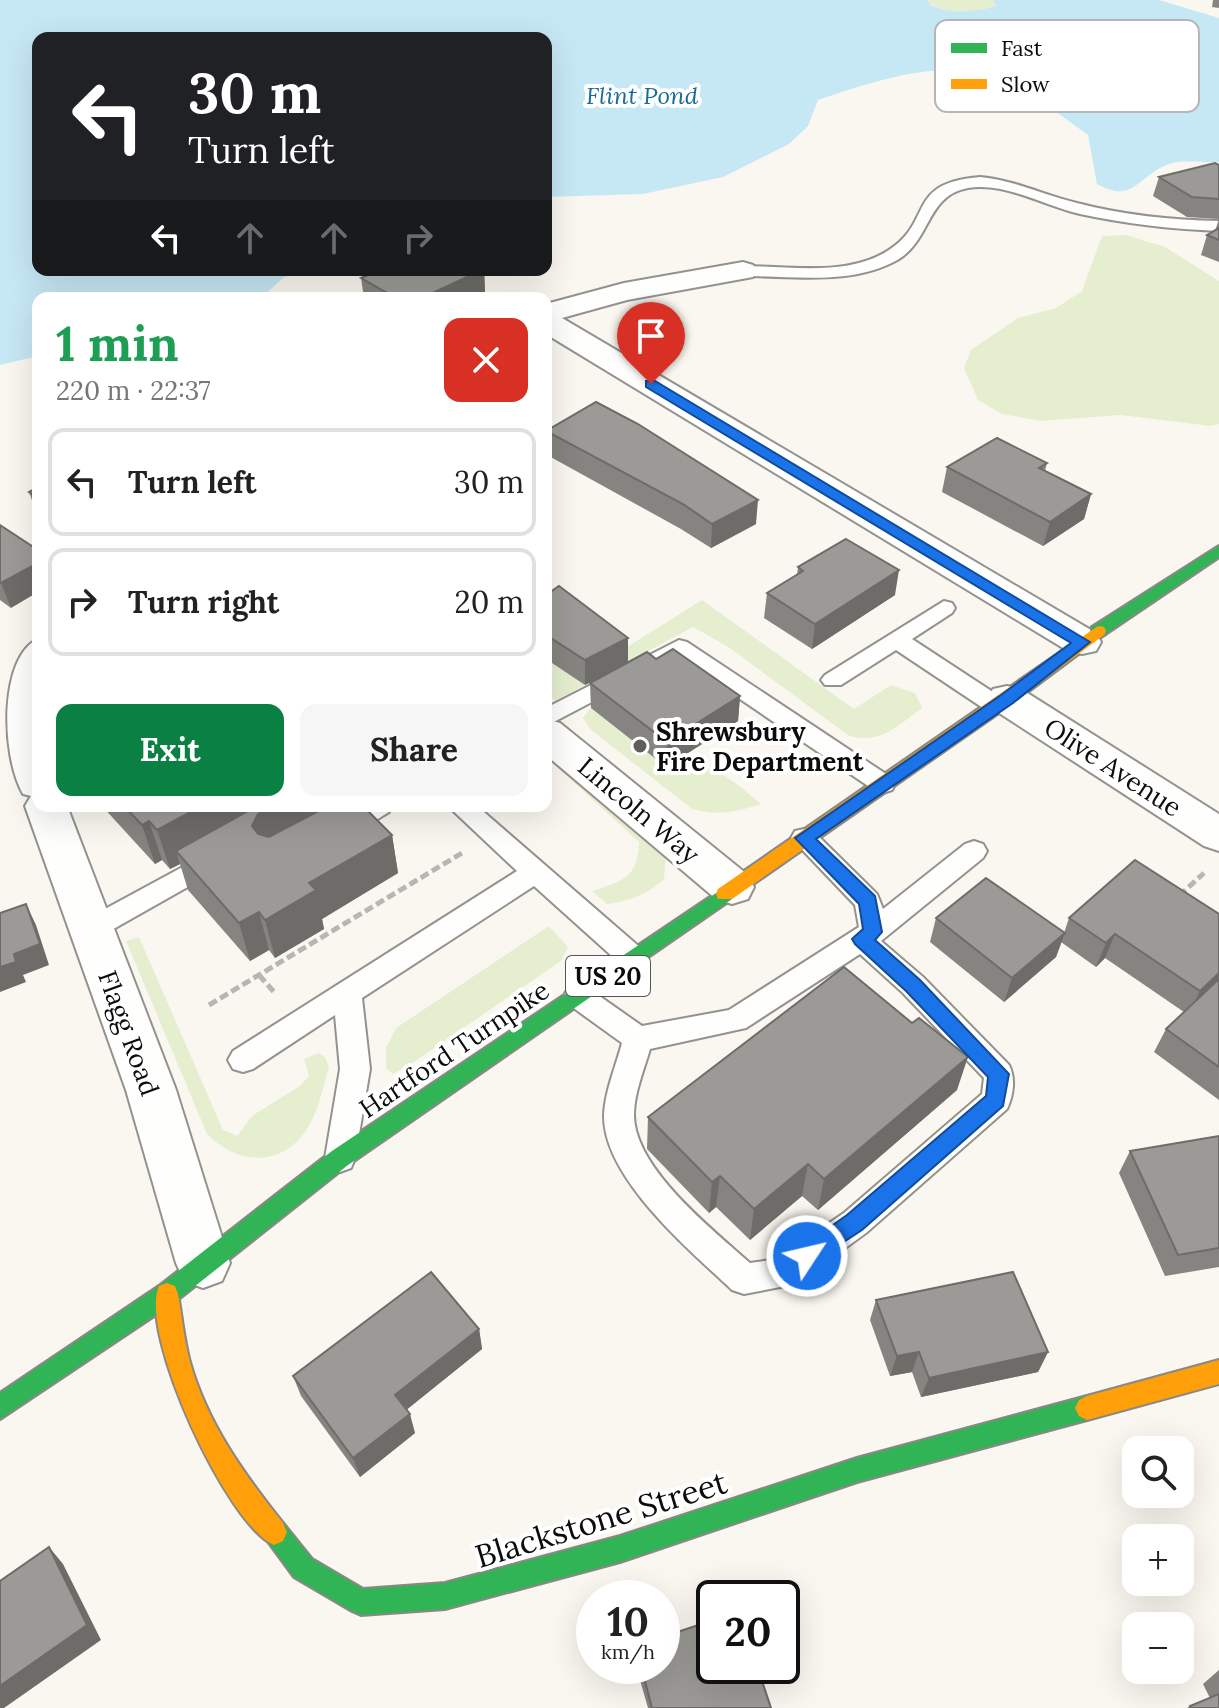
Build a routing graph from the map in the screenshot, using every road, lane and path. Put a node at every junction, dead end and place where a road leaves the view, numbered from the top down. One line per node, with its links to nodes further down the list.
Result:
1 (1219, 226): 2 (lane)
2 (743, 271): 3 (street)
3 (552, 311)
4 (552, 325): 8 (street)
5 (1219, 550): 8 (main road, Hartford Turnpike / US 20)
6 (944, 608): 7 (lane)
7 (896, 639): 10 (lane); 11 (lane)
8 (1082, 642): 11 (main road, Hartford Turnpike / US 20)
9 (32, 658): 14 (street)
10 (833, 680)
11 (1002, 703): 15 (main road, Hartford Turnpike / US 20); 19 (street, Olive Avenue)
12 (552, 715): 15 (lane)
13 (552, 738): 26 (street, Lincoln Way)
14 (32, 765)
15 (883, 784): 20 (main road, Hartford Turnpike / US 20)
16 (48, 812): 27 (street, Flagg Road)
17 (369, 812): 21 (lane)
18 (468, 812): 25 (lane)
19 (1219, 835)
20 (804, 838): 26 (main road, Hartford Turnpike / US 20); 28 (lane)
21 (316, 841)
22 (241, 845): 27 (lane)
23 (974, 851): 28 (lane)
24 (431, 871): 32 (path)
25 (535, 872): 29 (lane); 30 (lane)
26 (732, 887): 29 (main road, Hartford Turnpike / US 20)
27 (91, 929): 36 (street, Flagg Road)
28 (867, 936): 33 (lane); 33 (lane)
29 (633, 958): 31 (main road, Hartford Turnpike / US 20)
30 (347, 993): 34 (lane); 35 (lane)
31 (578, 996): 33 (lane); 35 (main road, Hartford Turnpike / US 20)
32 (209, 1005)
33 (638, 1039)
34 (243, 1060)
35 (340, 1158): 36 (main road, Hartford Turnpike / US 20)
36 (203, 1263): 37 (main road, Hartford Turnpike / US 20)
37 (167, 1294): 38 (main road, Blackstone Street); 39 (main road, Hartford Turnpike / US 20)
38 (1219, 1372)
39 (0, 1407)

